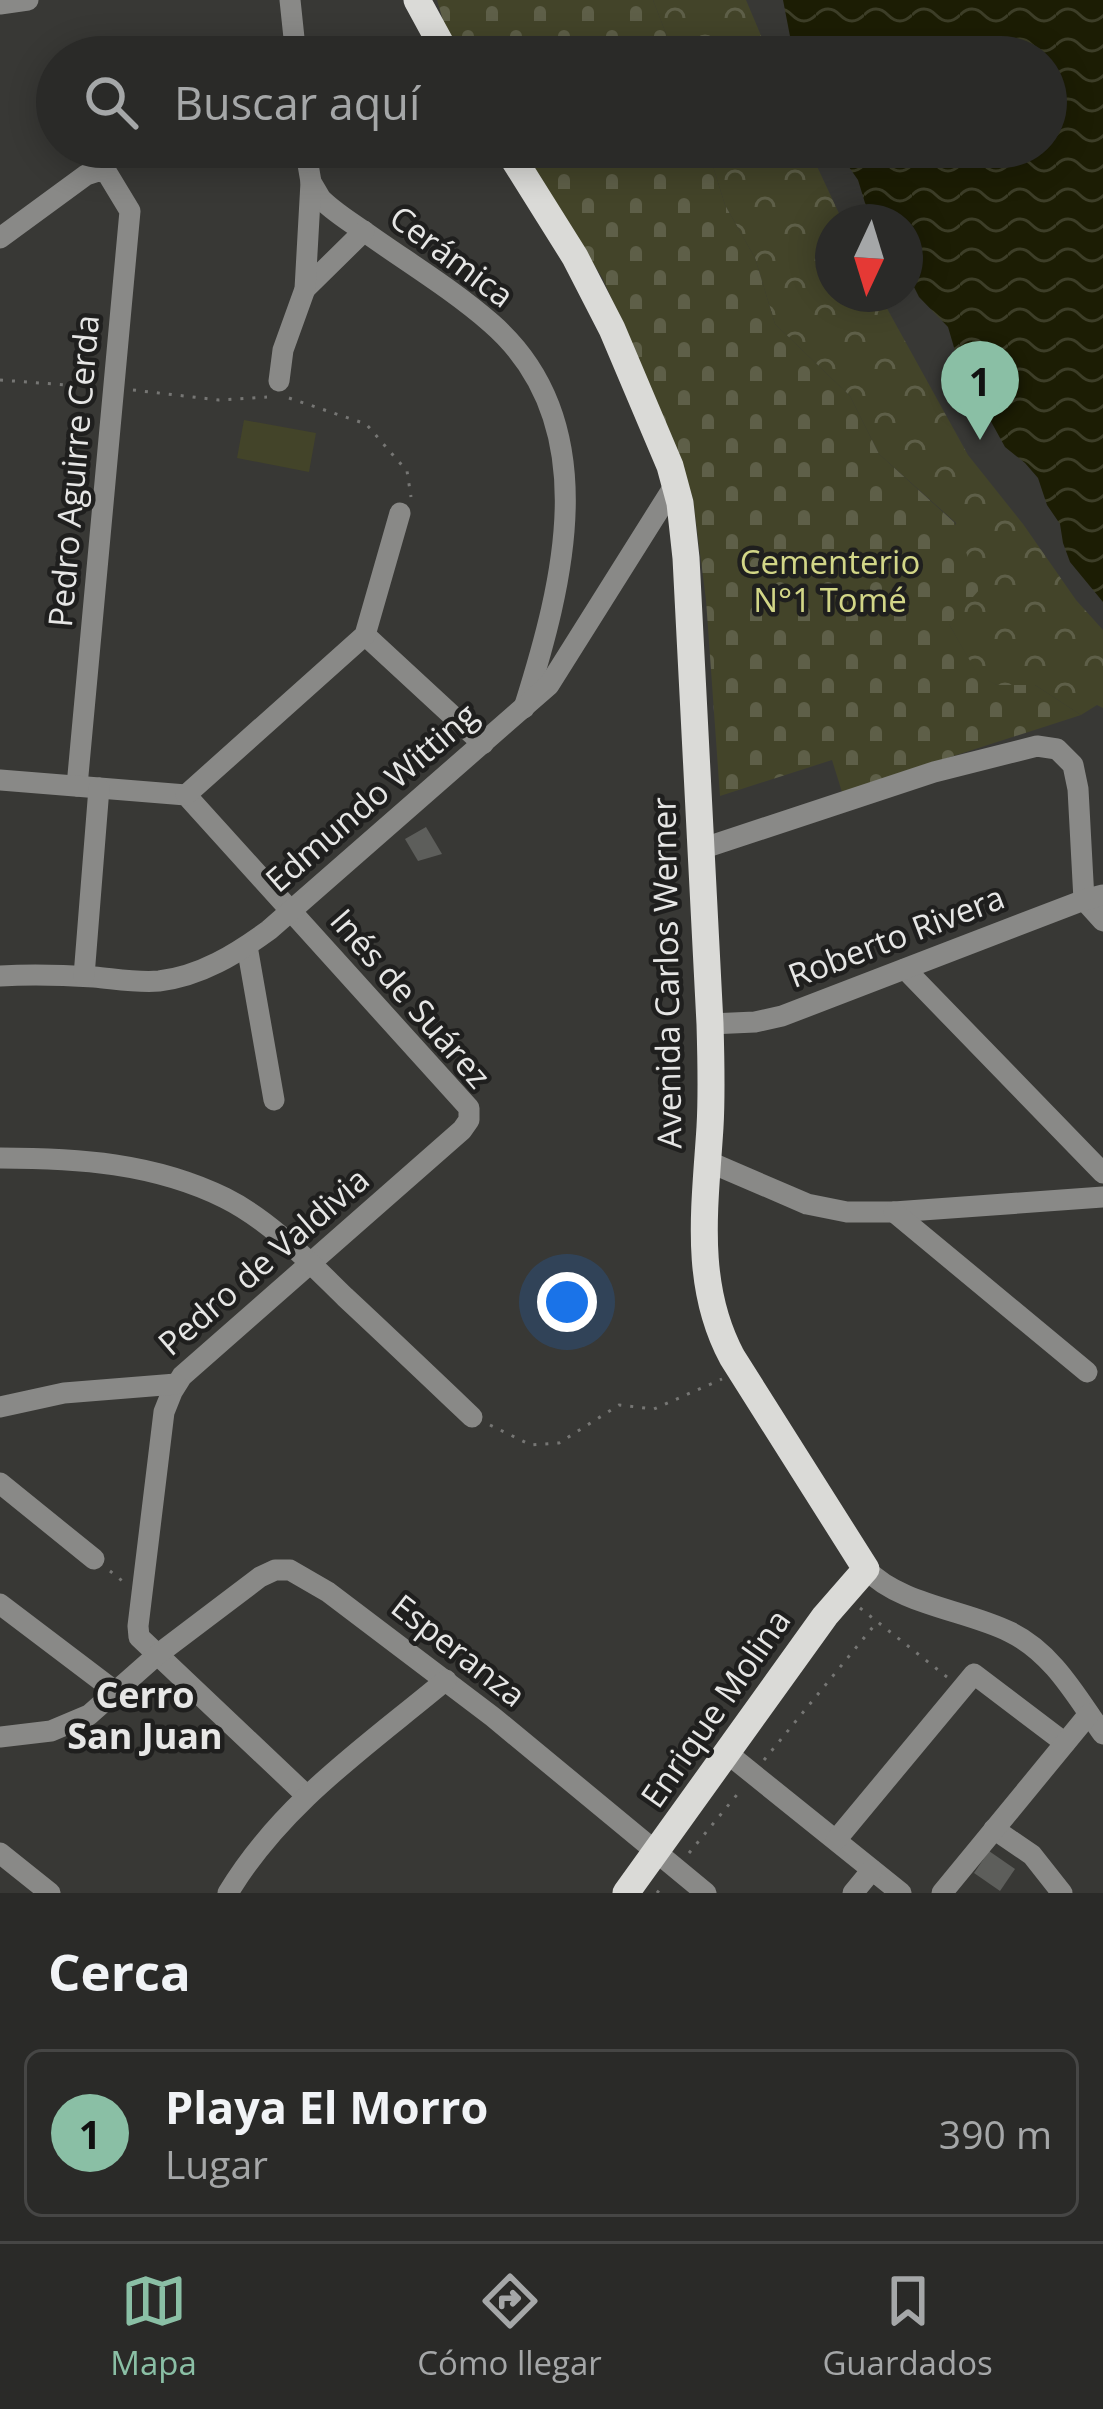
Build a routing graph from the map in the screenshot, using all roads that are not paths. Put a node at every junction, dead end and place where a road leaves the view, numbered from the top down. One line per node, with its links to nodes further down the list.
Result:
1 (28, 0): 4 (street)
2 (290, 0): 5 (street)
3 (417, 0): 6 (main road)
4 (0, 4)
5 (294, 36)
6 (437, 36)
7 (309, 168): 9 (street)
8 (519, 168): 14 (main road, Avenida Carlos Werner)
9 (311, 182): 10 (street, Cerámica); 12 (street)
10 (364, 231): 12 (street); 17 (street, Cerámica)
11 (0, 238): 20 (street, Pedro Aguirre Cerda)
12 (305, 289): 13 (street)
13 (279, 381)
14 (676, 483): 17 (street, Edmundo Witting); 22 (main road, Avenida Carlos Werner)
15 (406, 509): 16 (street)
16 (365, 635): 18 (street); 21 (street)
17 (523, 709): 18 (street, Edmundo Witting)
18 (483, 745): 24 (street, Edmundo Witting)
19 (0, 780): 20 (street)
20 (88, 787): 21 (street); 29 (street, Pedro Aguirre Cerda)
21 (186, 795): 24 (street, Inés de Suárez)
22 (701, 849): 23 (street); 30 (main road, Avenida Carlos Werner)
23 (1094, 897): 25 (street); 27 (street, Roberto Rivera)
24 (292, 910): 26 (street, Edmundo Witting); 32 (street, Inés de Suárez)
25 (1103, 921)
26 (247, 946): 29 (street, Edmundo Witting); 31 (street)
27 (905, 969): 30 (street, Roberto Rivera); 35 (street)
28 (0, 976): 29 (street, Edmundo Witting)
29 (84, 976)
30 (710, 1024): 34 (main road, Avenida Carlos Werner)
31 (274, 1100)
32 (470, 1116): 38 (street, Pedro de Valdivia)
33 (0, 1158): 38 (street)
34 (707, 1161): 37 (street); 45 (main road, Avenida Carlos Werner)
35 (1103, 1173)
36 (1103, 1197): 37 (street)
37 (895, 1213): 39 (street)
38 (309, 1262): 40 (street, Pedro de Valdivia); 42 (street)
39 (1087, 1372)
40 (176, 1384): 41 (street, Pedro de Valdivia); 47 (street)
41 (0, 1407)
42 (472, 1418)
43 (0, 1484): 44 (street)
44 (94, 1559)
45 (866, 1569): 50 (street, Avenida Carlos Werner); 54 (main road, Enrique Molina)
46 (0, 1604): 49 (street)
47 (157, 1655): 48 (street, Esperanza); 49 (street); 55 (street)
48 (446, 1680): 55 (street); 59 (street, Esperanza)
49 (116, 1692): 52 (street)
50 (1089, 1714): 51 (street, Avenida Carlos Werner); 53 (street)
51 (1103, 1734)
52 (0, 1737)
53 (1065, 1743): 56 (street); 57 (street)
54 (727, 1753): 57 (street); 59 (main road, Enrique Molina)
55 (306, 1795): 62 (street)
56 (994, 1829): 67 (street); 68 (street)
57 (836, 1840): 60 (street)
58 (0, 1853): 61 (street)
59 (666, 1861): 63 (main road, Enrique Molina); 64 (street, Esperanza)
60 (872, 1870): 65 (street); 66 (street)
61 (50, 1893)
62 (228, 1893)
63 (626, 1893)
64 (706, 1893)
65 (854, 1893)
66 (902, 1893)
67 (942, 1893)
68 (1062, 1893)

